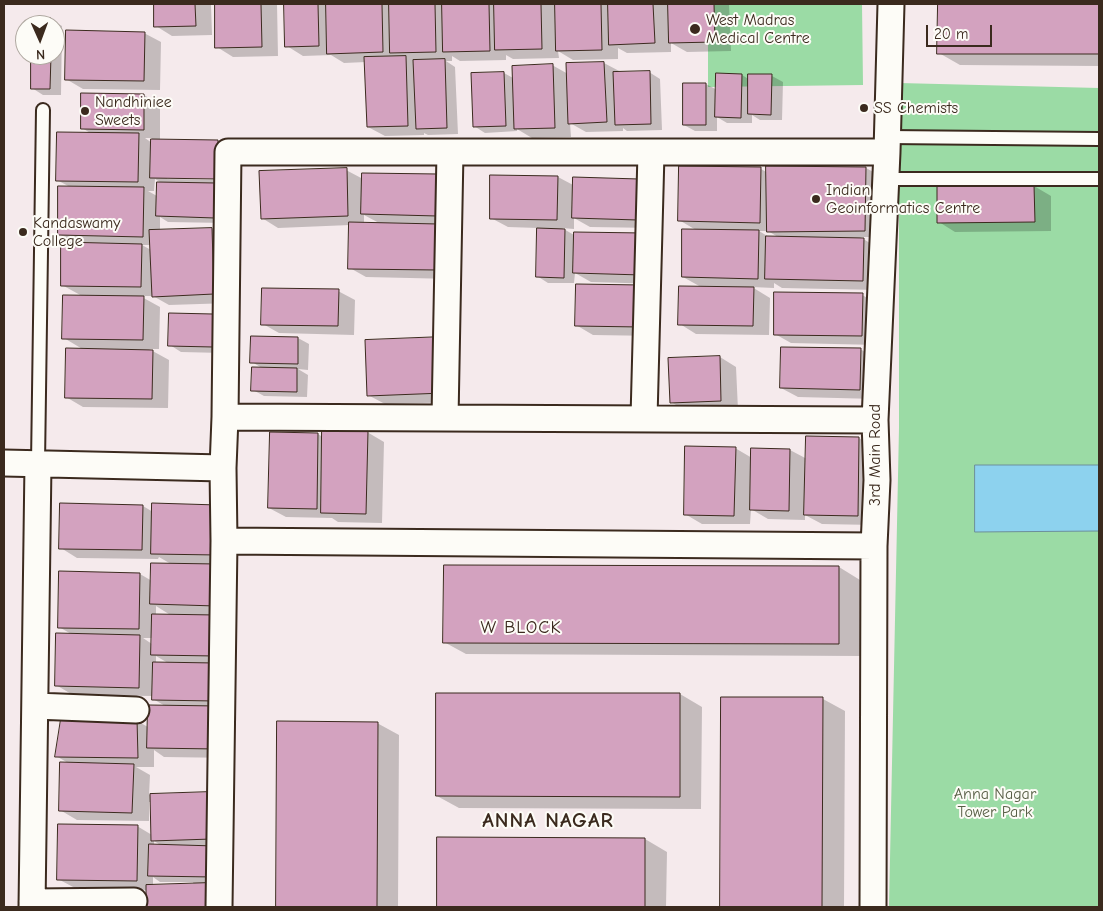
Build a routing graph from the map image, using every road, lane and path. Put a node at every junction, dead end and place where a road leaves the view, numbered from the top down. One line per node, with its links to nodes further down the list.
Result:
1 (891, 4): 4 (street, 3rd Main Road)
2 (42, 110): 14 (lane)
3 (1099, 139): 4 (lane)
4 (888, 145): 6 (street); 7 (street, 3rd Main Road)
5 (450, 152): 6 (street); 9 (street); 10 (street)
6 (651, 152): 11 (street)
7 (886, 179): 8 (lane); 12 (street, 3rd Main Road)
8 (1099, 179)
9 (225, 417): 10 (street); 15 (street)
10 (445, 418): 11 (street)
11 (644, 418): 12 (street)
12 (875, 420): 17 (street, 3rd Main Road)
13 (4, 463): 14 (street)
14 (38, 463): 15 (street); 18 (street)
15 (223, 468): 16 (street)
16 (224, 542): 17 (street); 22 (street)
17 (874, 546): 23 (street, 3rd Main Road)
18 (35, 706): 19 (street); 21 (street)
19 (136, 710)
20 (134, 902): 21 (street)
21 (32, 905)
22 (219, 907)
23 (873, 907)

